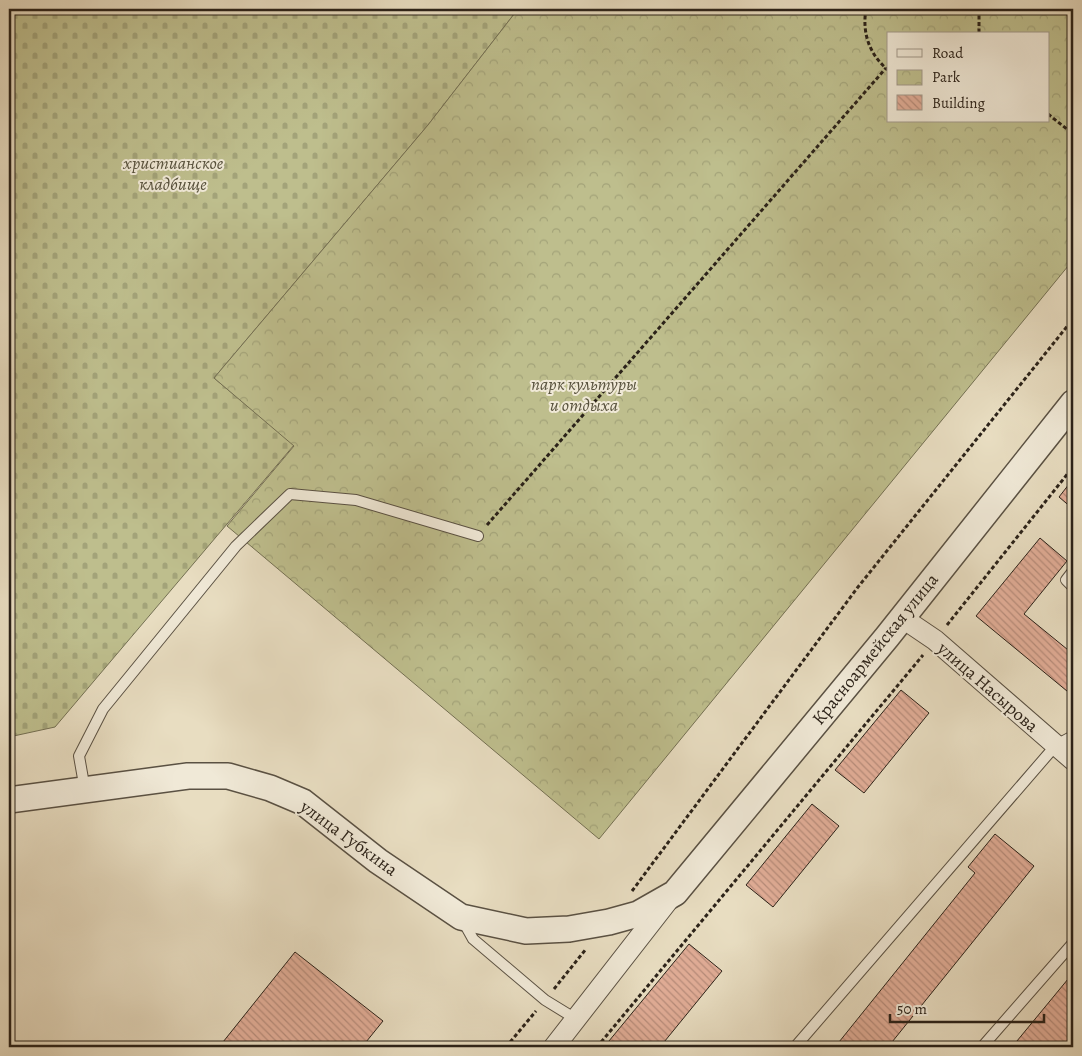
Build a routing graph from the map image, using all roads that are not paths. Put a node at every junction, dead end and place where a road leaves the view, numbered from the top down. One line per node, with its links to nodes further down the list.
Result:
1 (1073, 403): 5 (street, Красноармейская улица)
2 (478, 536): 8 (lane)
3 (1073, 571): 4 (lane)
4 (1073, 586)
5 (901, 616): 6 (street, улица Насырова); 10 (street, Красноармейская улица)
6 (1065, 741): 7 (street, улица Насырова); 15 (lane)
7 (1073, 760)
8 (85, 790): 9 (street, улица Губкина); 11 (street, улица Губкина)
9 (9, 800)
10 (675, 893): 11 (street, улица Губкина); 13 (street)
11 (461, 917): 13 (lane)
12 (1073, 943): 16 (lane)
13 (576, 1019): 14 (street)
14 (554, 1047)
15 (795, 1047)
16 (982, 1047)

